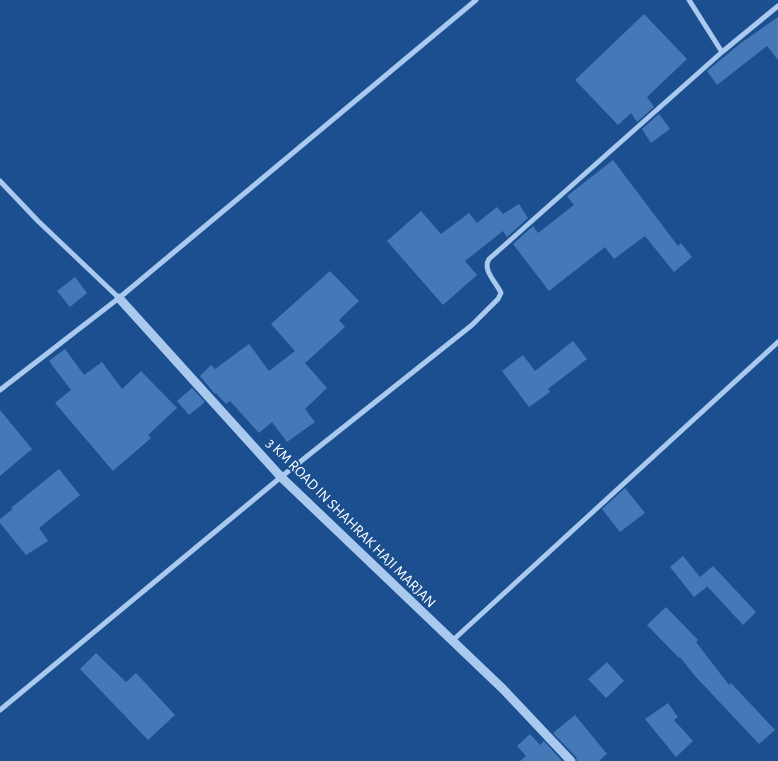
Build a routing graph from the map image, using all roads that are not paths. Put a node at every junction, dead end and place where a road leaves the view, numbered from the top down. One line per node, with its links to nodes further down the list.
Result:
1 (476, 0): 6 (street)
2 (689, 0): 4 (street)
3 (778, 6): 4 (street)
4 (722, 52): 9 (street)
5 (0, 181): 6 (street)
6 (119, 298): 8 (street); 9 (street, 3 KM ROAD IN SHAHRAK HAJI MARJAN)
7 (778, 342): 10 (street)
8 (0, 390)
9 (281, 477): 10 (street, 3 KM ROAD IN SHAHRAK HAJI MARJAN); 11 (street)
10 (452, 641): 12 (street, 3 KM ROAD IN SHAHRAK HAJI MARJAN)
11 (0, 710)
12 (571, 761)

